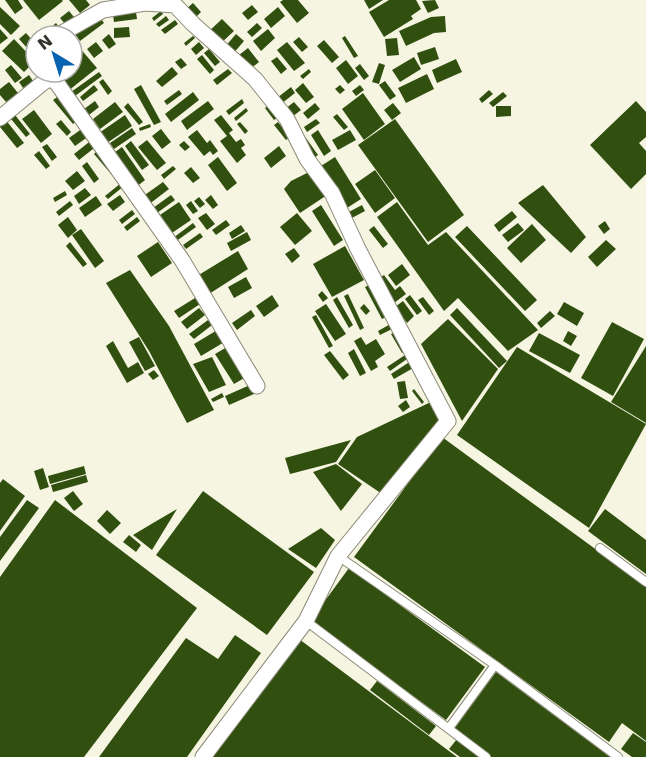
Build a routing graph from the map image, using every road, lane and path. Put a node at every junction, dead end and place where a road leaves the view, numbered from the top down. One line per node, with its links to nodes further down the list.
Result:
1 (174, 2): 2 (street); 8 (street)
2 (78, 24)
3 (37, 84): 5 (street)
4 (57, 84): 6 (street)
5 (0, 118)
6 (257, 386)
7 (600, 548): 9 (lane)
8 (338, 556): 10 (street); 11 (lane)
9 (646, 582)
10 (306, 621): 12 (lane); 13 (street)
11 (495, 664): 12 (lane); 15 (lane)
12 (449, 728): 14 (lane)
13 (203, 757)
14 (486, 757)
15 (618, 757)

